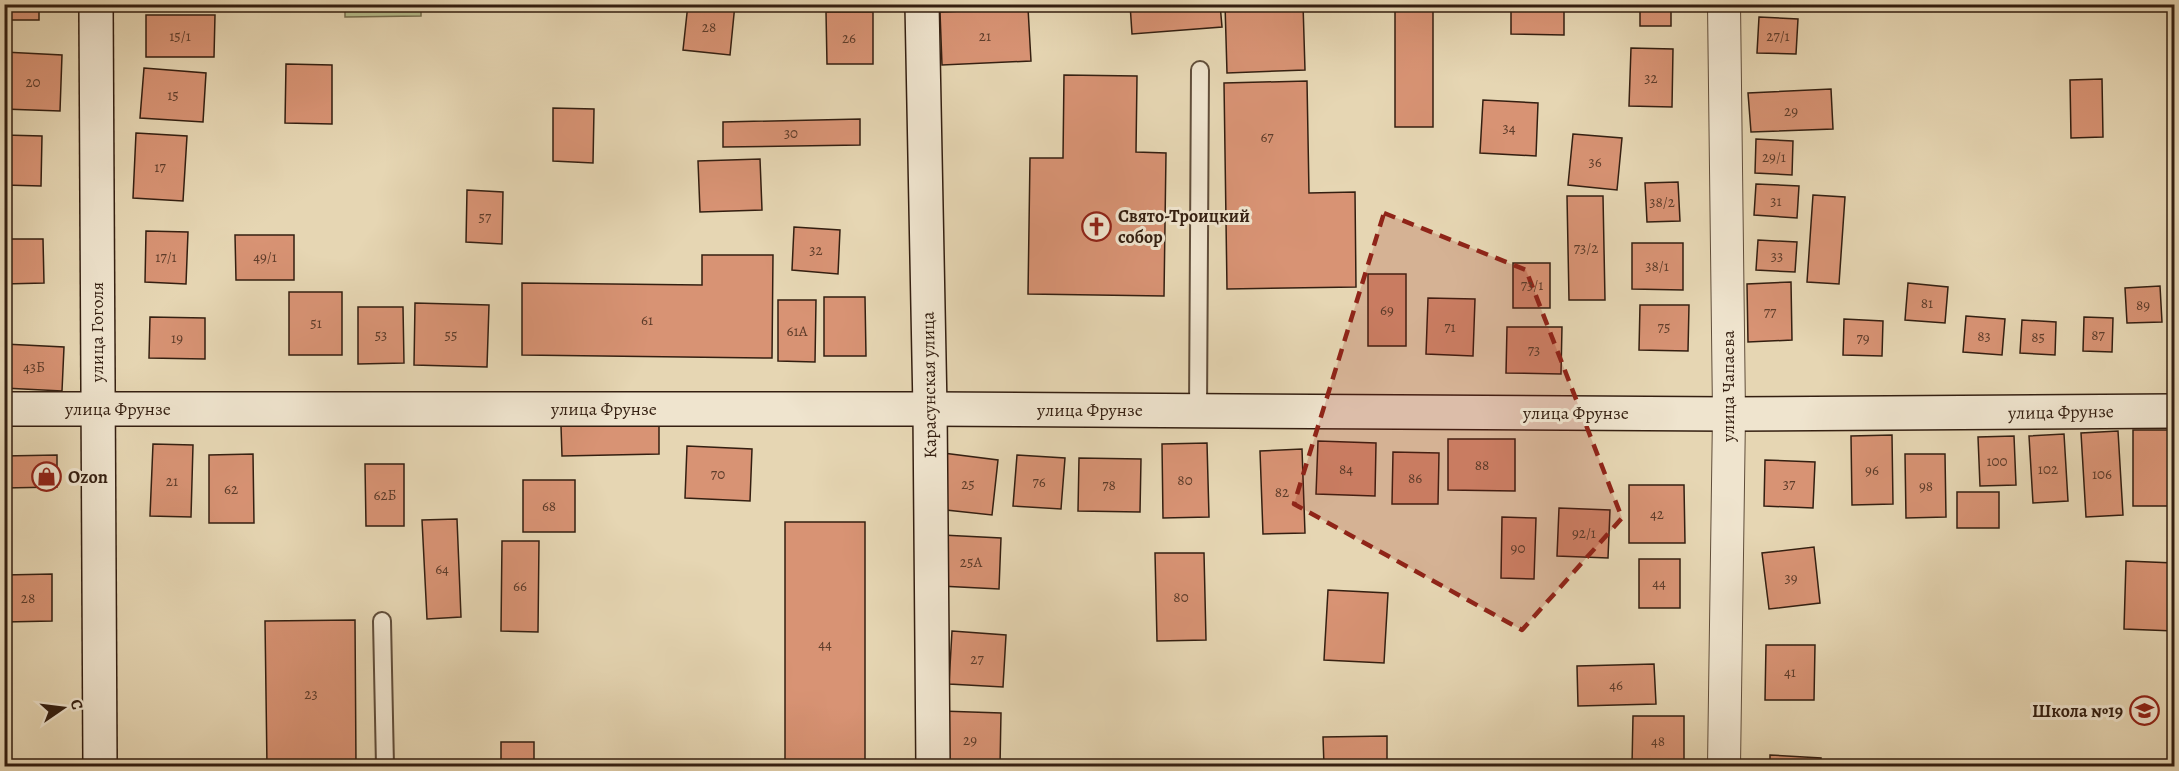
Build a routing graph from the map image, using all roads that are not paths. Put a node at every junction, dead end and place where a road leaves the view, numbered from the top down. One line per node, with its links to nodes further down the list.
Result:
1 (96, 4): 5 (street, улица Гоголя)
2 (922, 4): 7 (street, Карасунская улица)
3 (1724, 4): 10 (street, улица Чапаева)
4 (1200, 70): 8 (lane)
5 (98, 408): 6 (street, улица Фрунзе); 7 (street, улица Фрунзе); 12 (street, улица Гоголя)
6 (4, 409)
7 (930, 409): 8 (street, улица Фрунзе); 14 (street, Карасунская улица)
8 (1198, 411): 10 (street, улица Фрунзе)
9 (2175, 411): 10 (street, улица Фрунзе)
10 (1729, 414): 15 (street, улица Чапаева)
11 (382, 621): 13 (lane)
12 (100, 766)
13 (385, 766)
14 (933, 766)
15 (1724, 766)

